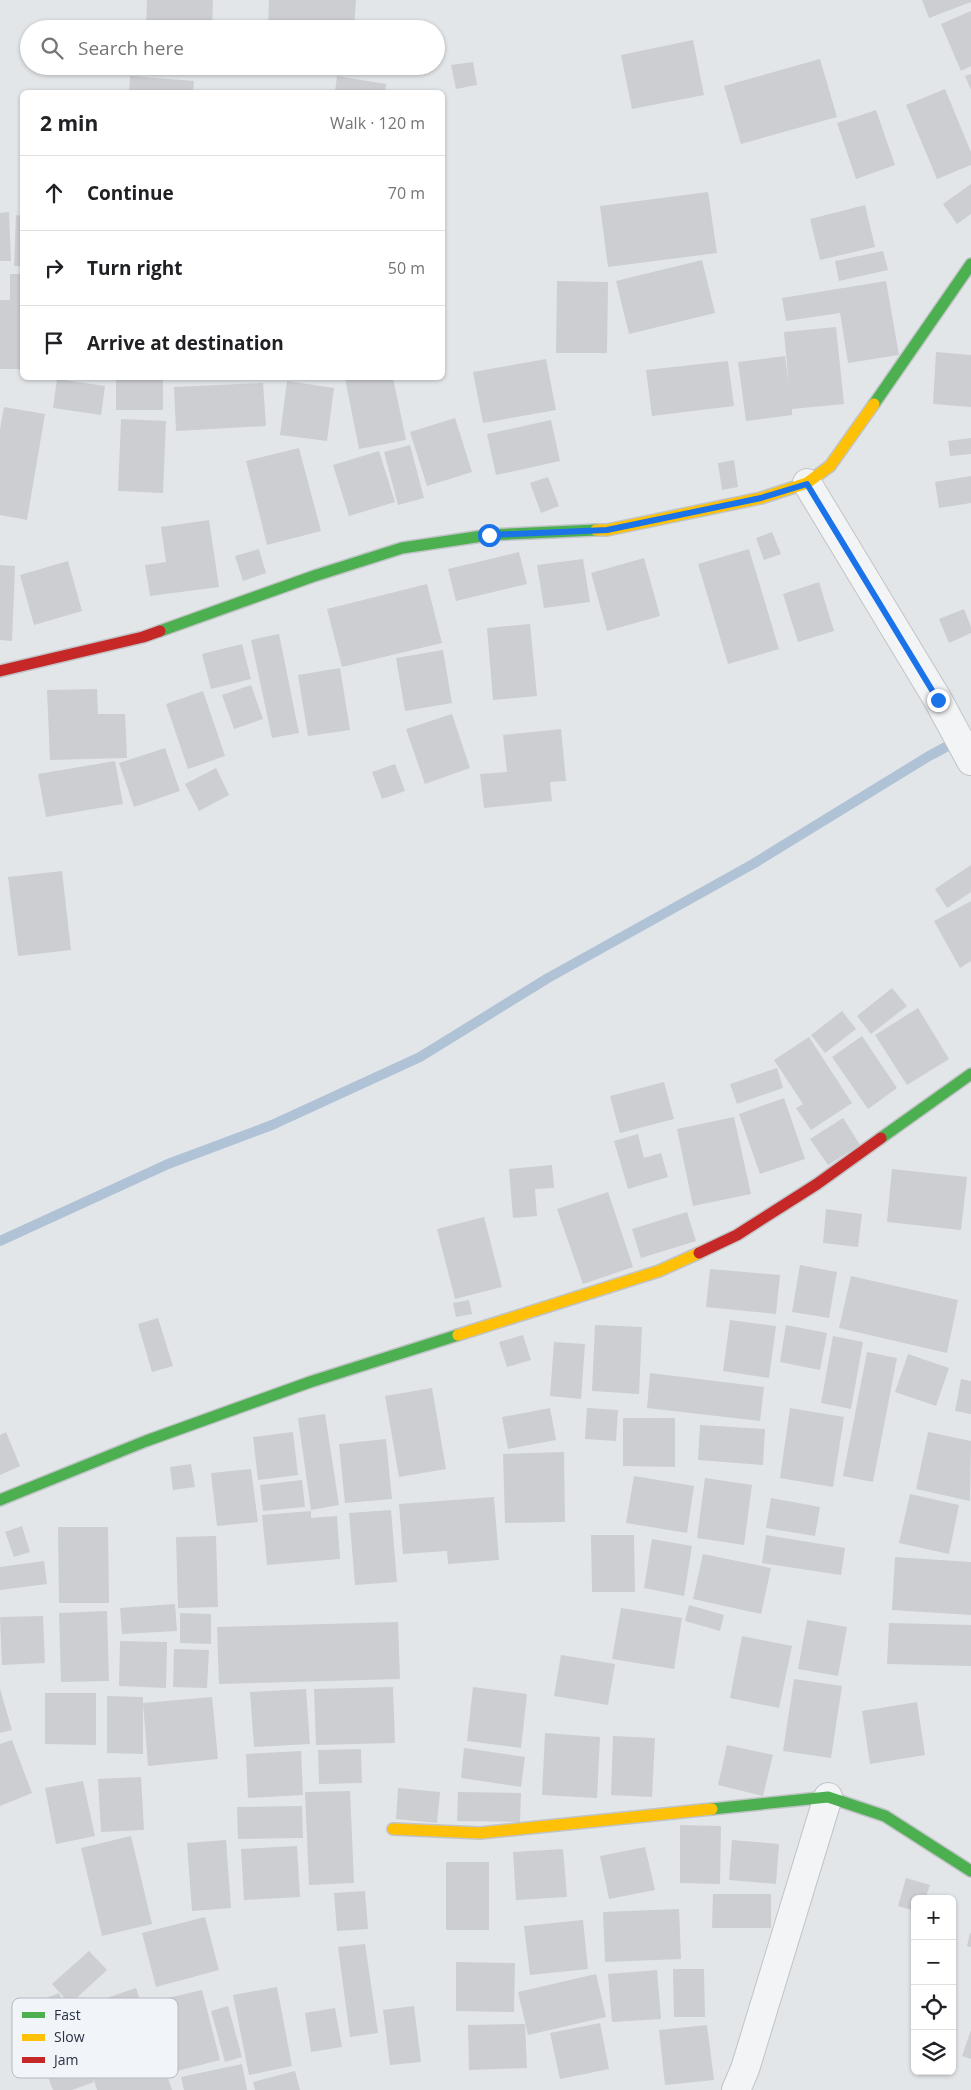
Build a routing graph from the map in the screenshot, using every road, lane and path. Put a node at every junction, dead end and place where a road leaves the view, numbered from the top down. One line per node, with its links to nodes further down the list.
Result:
1 (971, 264): 2 (street)
2 (807, 484): 3 (street); 4 (street)
3 (0, 671)
4 (971, 761)
5 (971, 1074): 6 (street)
6 (0, 1500)
7 (828, 1797): 8 (street); 9 (street); 10 (street)
8 (393, 1829)
9 (971, 1871)
10 (736, 2090)

